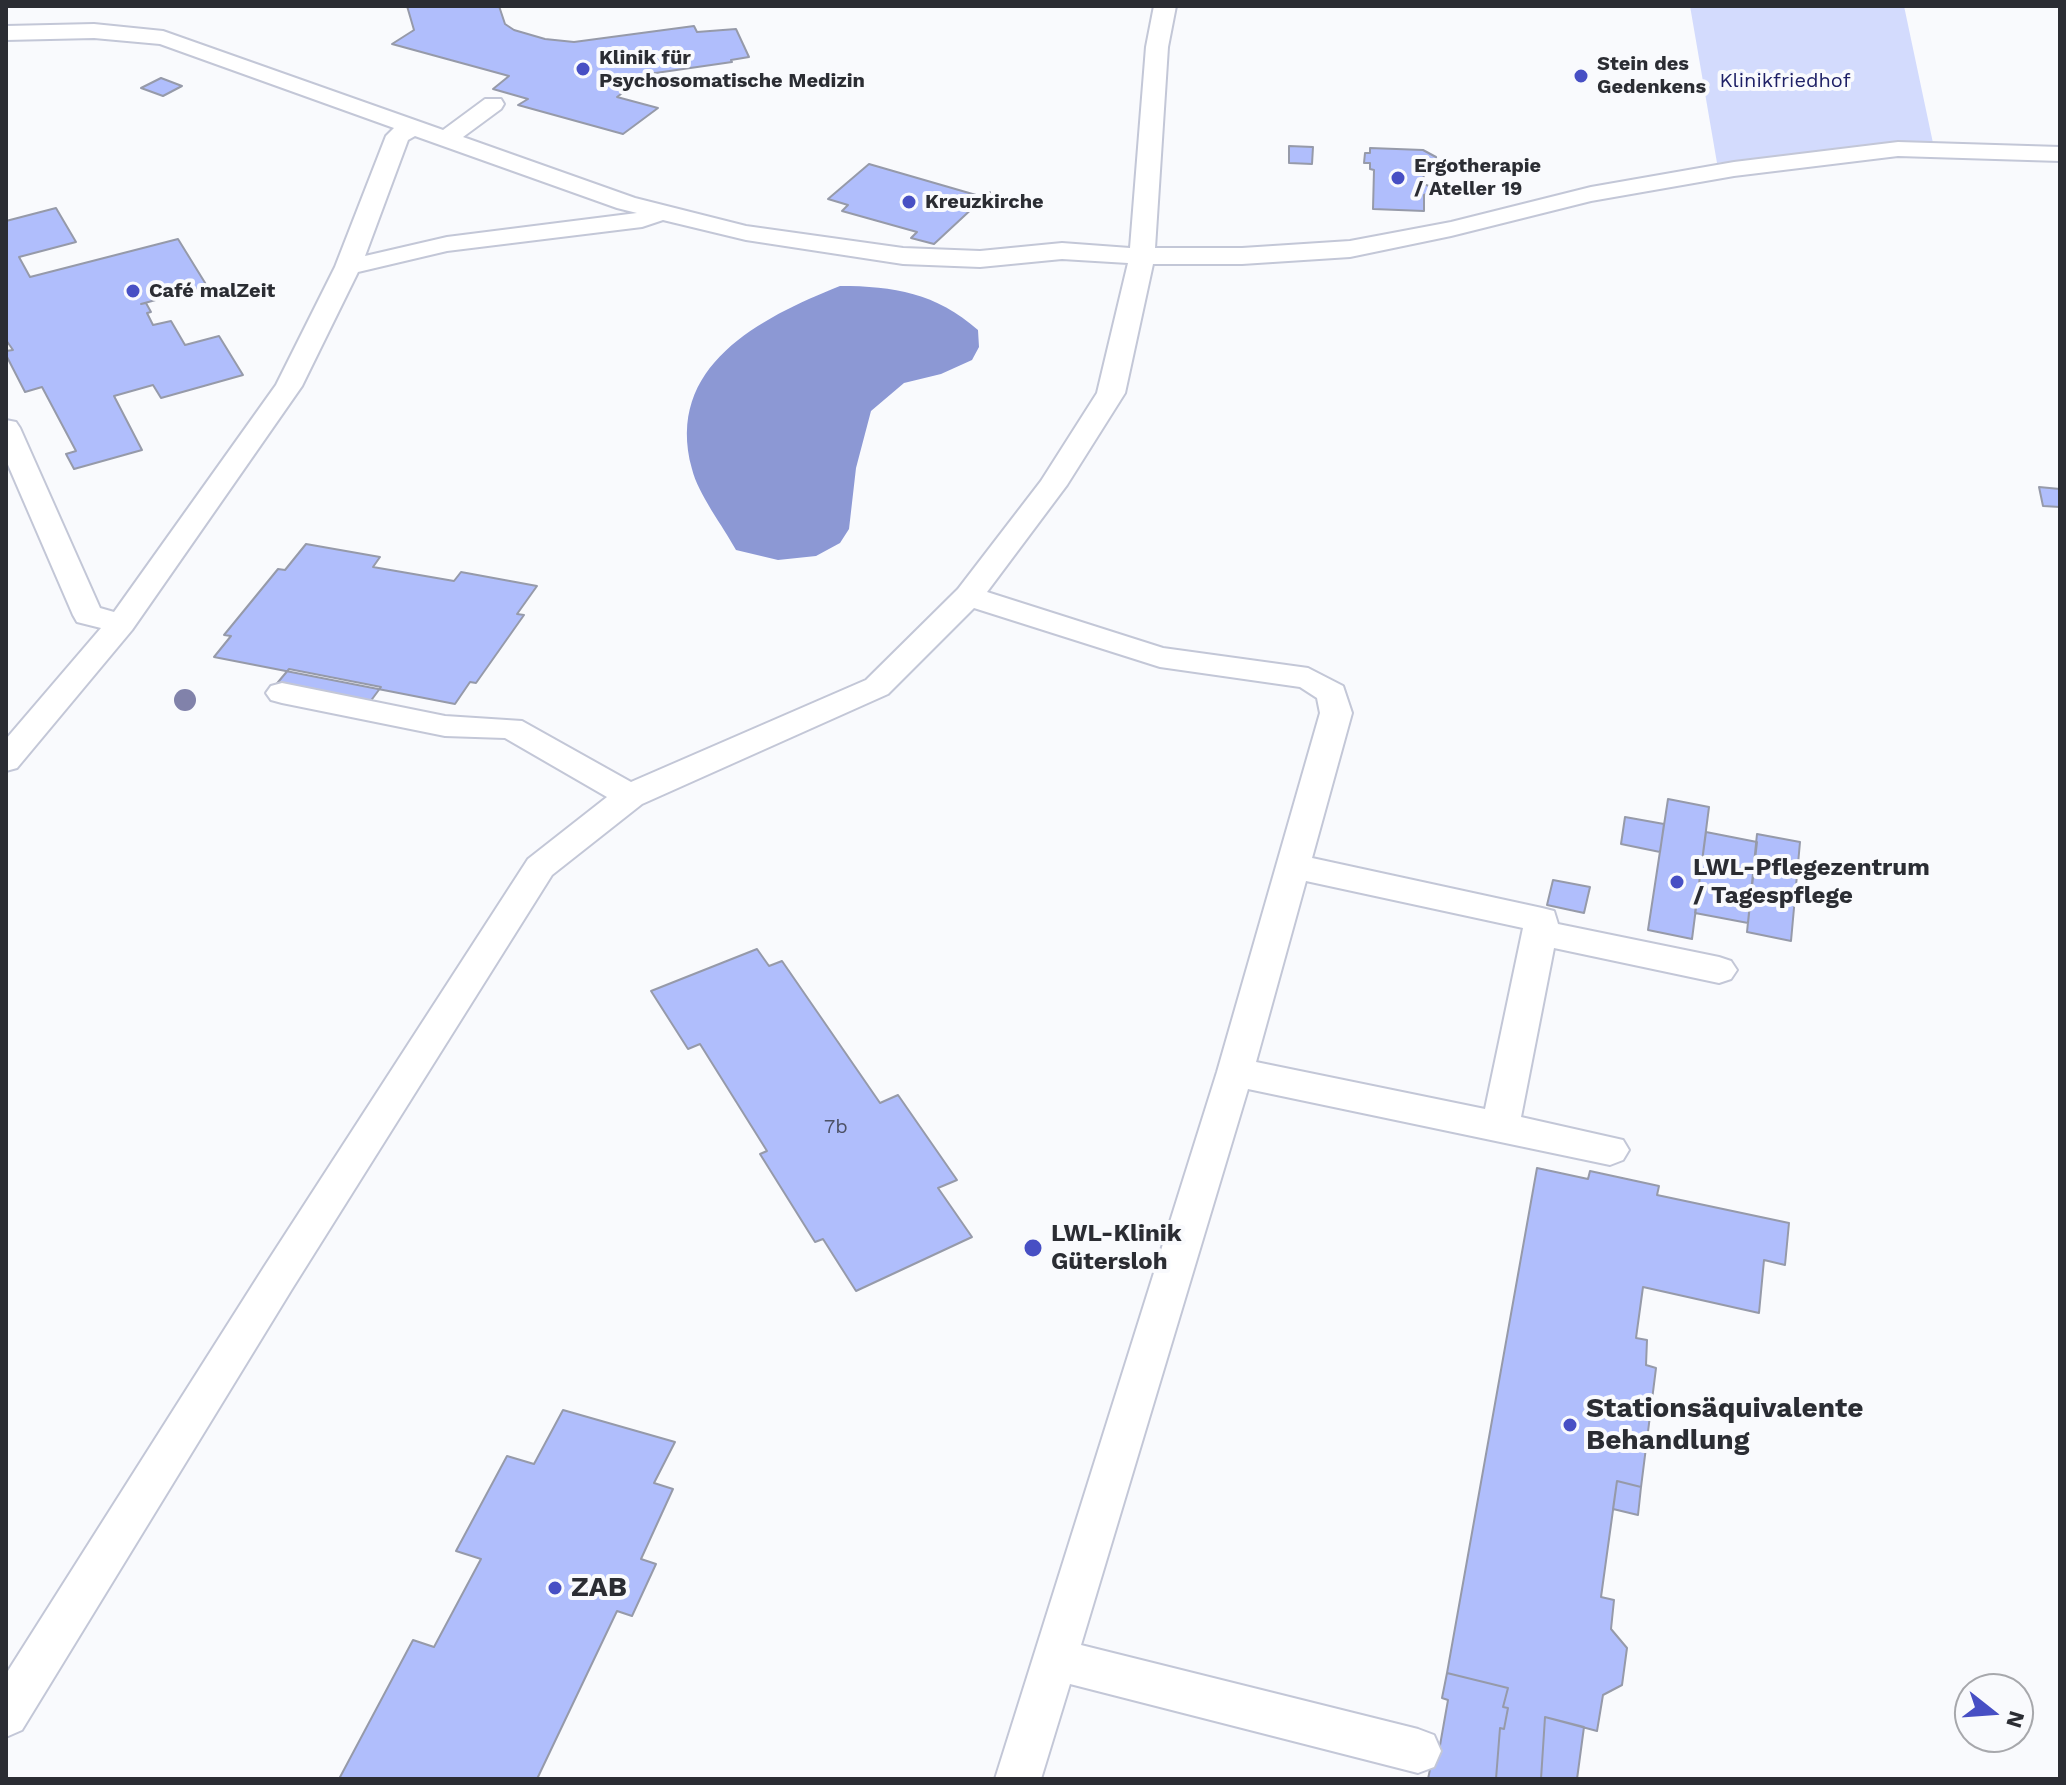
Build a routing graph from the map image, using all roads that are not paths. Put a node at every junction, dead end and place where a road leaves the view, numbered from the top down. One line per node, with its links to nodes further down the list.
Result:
1 (1165, 6): 8 (lane)
2 (6, 33): 4 (lane)
3 (493, 104): 5 (lane)
4 (412, 127): 5 (lane); 9 (lane)
5 (445, 139): 7 (lane)
6 (2060, 154): 8 (lane)
7 (660, 213): 8 (lane); 9 (lane)
8 (1142, 256): 11 (lane)
9 (348, 267): 12 (lane)
10 (6, 428): 12 (lane)
11 (969, 596): 15 (lane); 16 (lane)
12 (121, 623): 14 (lane)
13 (282, 693): 15 (lane)
14 (6, 760)
15 (630, 796): 23 (lane)
16 (1292, 866): 17 (lane); 19 (lane)
17 (1540, 933): 18 (lane); 20 (lane)
18 (1719, 970)
19 (1235, 1072): 20 (lane); 22 (lane)
20 (1500, 1127): 21 (lane)
21 (1610, 1150)
22 (1055, 1659): 24 (lane); 25 (lane)
23 (6, 1715)
24 (1418, 1751)
25 (1018, 1779)

